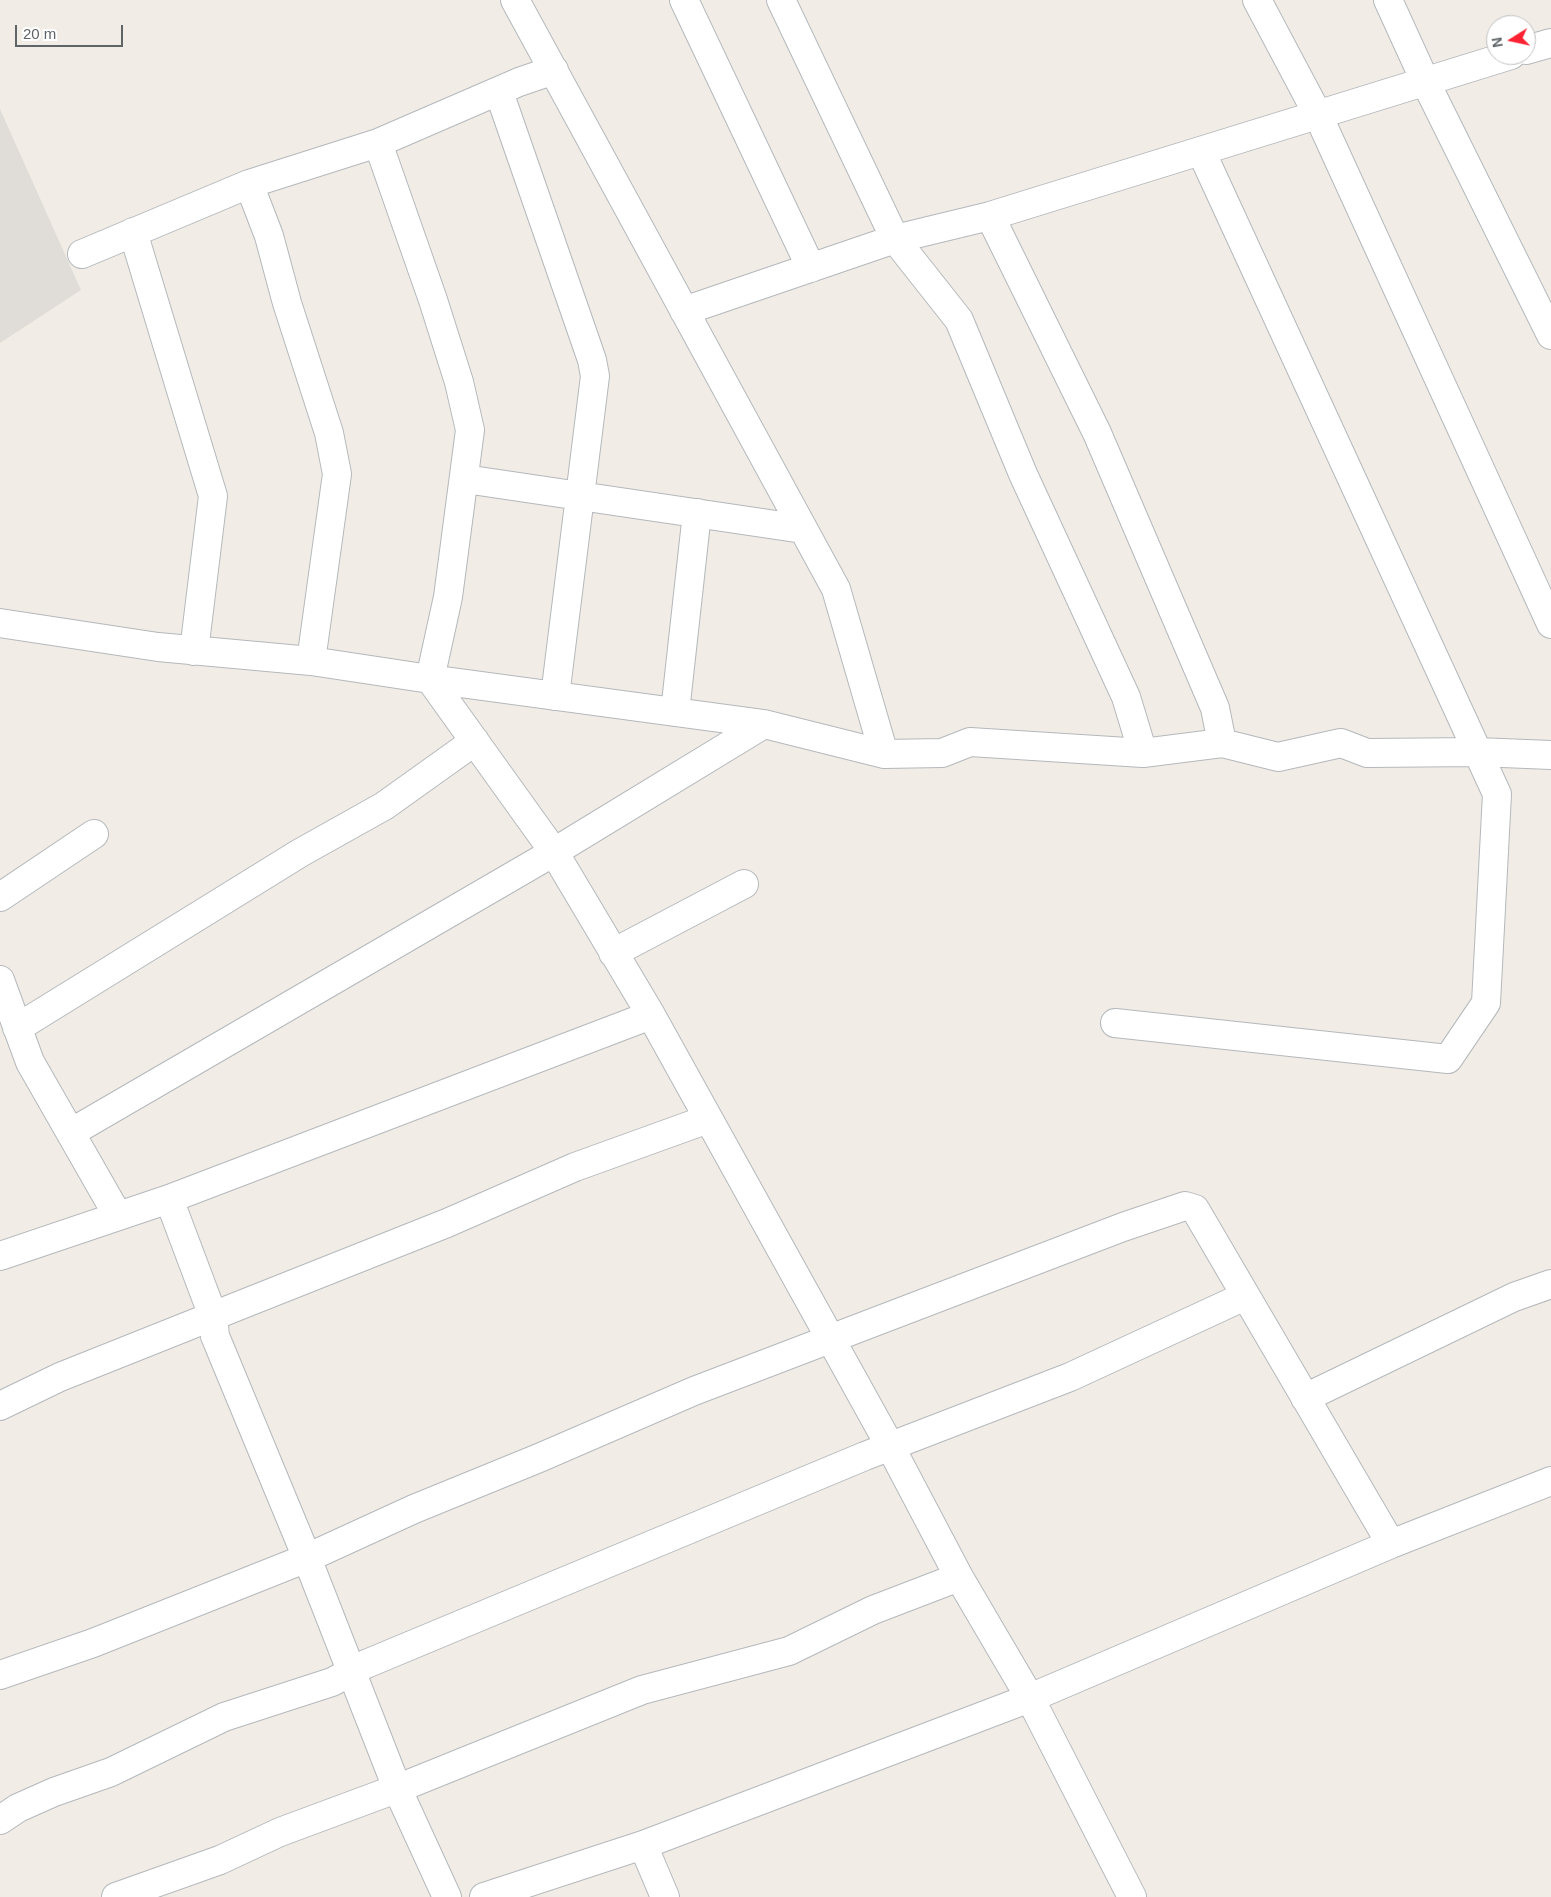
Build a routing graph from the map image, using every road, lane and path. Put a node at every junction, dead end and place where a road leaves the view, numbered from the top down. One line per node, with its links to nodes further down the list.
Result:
1 (515, 0): 9 (street)
2 (684, 0): 20 (street)
3 (781, 0): 18 (street)
4 (1258, 0): 12 (street)
5 (1388, 0): 10 (street)
6 (1551, 43): 7 (street)
7 (1536, 47)
8 (1486, 63): 10 (street)
9 (554, 70): 11 (street); 21 (street)
10 (1425, 81): 12 (street); 22 (street)
11 (498, 92): 13 (street); 24 (street)
12 (1318, 115): 14 (street); 28 (street)
13 (378, 143): 15 (street); 23 (street)
14 (1201, 151): 16 (street); 37 (street)
15 (249, 184): 17 (street); 30 (street)
16 (990, 216): 18 (street); 36 (street)
17 (133, 232): 19 (street); 29 (street)
18 (895, 240): 20 (street); 38 (street)
19 (82, 254)
20 (811, 268): 21 (street)
21 (684, 311): 26 (street)
22 (1551, 335)
23 (465, 479): 24 (street); 31 (street)
24 (581, 496): 25 (street); 32 (street)
25 (697, 513): 26 (street); 33 (street)
26 (803, 529): 39 (street)
27 (0, 623): 29 (street)
28 (1551, 624)
29 (194, 651): 30 (street)
30 (311, 661): 31 (street)
31 (430, 679): 32 (street); 35 (street)
32 (555, 696): 33 (street)
33 (675, 712): 34 (street)
34 (764, 724): 39 (street); 42 (street)
35 (475, 741): 42 (street); 49 (street)
36 (1222, 743): 37 (street); 38 (street)
37 (1478, 752): 40 (street); 48 (street)
38 (1143, 753): 39 (street)
39 (884, 754)
40 (1551, 755)
41 (94, 834): 44 (street)
42 (554, 852): 45 (street); 51 (street)
43 (744, 884): 45 (street)
44 (0, 897)
45 (614, 953): 47 (street)
46 (0, 980): 49 (street)
47 (650, 1016): 50 (street); 52 (street)
48 (1115, 1023)
49 (17, 1028): 51 (street)
50 (708, 1119): 57 (street); 58 (street)
51 (72, 1132): 53 (street)
52 (169, 1199): 53 (street); 57 (street)
53 (118, 1216): 54 (street)
54 (0, 1256)
55 (1551, 1284): 59 (street)
56 (1245, 1296): 58 (street); 59 (street); 61 (street)
57 (213, 1316): 60 (street); 64 (street)
58 (830, 1339): 61 (street); 64 (street)
59 (1305, 1398): 63 (street)
60 (0, 1406)
61 (890, 1446): 65 (street); 66 (street)
62 (1551, 1481): 63 (street)
63 (1391, 1544): 68 (street)
64 (307, 1558): 66 (street); 67 (street)
65 (959, 1576): 68 (street); 69 (street)
66 (350, 1671): 69 (street); 70 (street)
67 (0, 1675)
68 (1030, 1698): 71 (street); 76 (street)
69 (397, 1788): 72 (street); 73 (street)
70 (0, 1820)
71 (643, 1845): 74 (street); 75 (street)
72 (116, 1897)
73 (447, 1897)
74 (484, 1897)
75 (665, 1897)
76 (1131, 1897)

